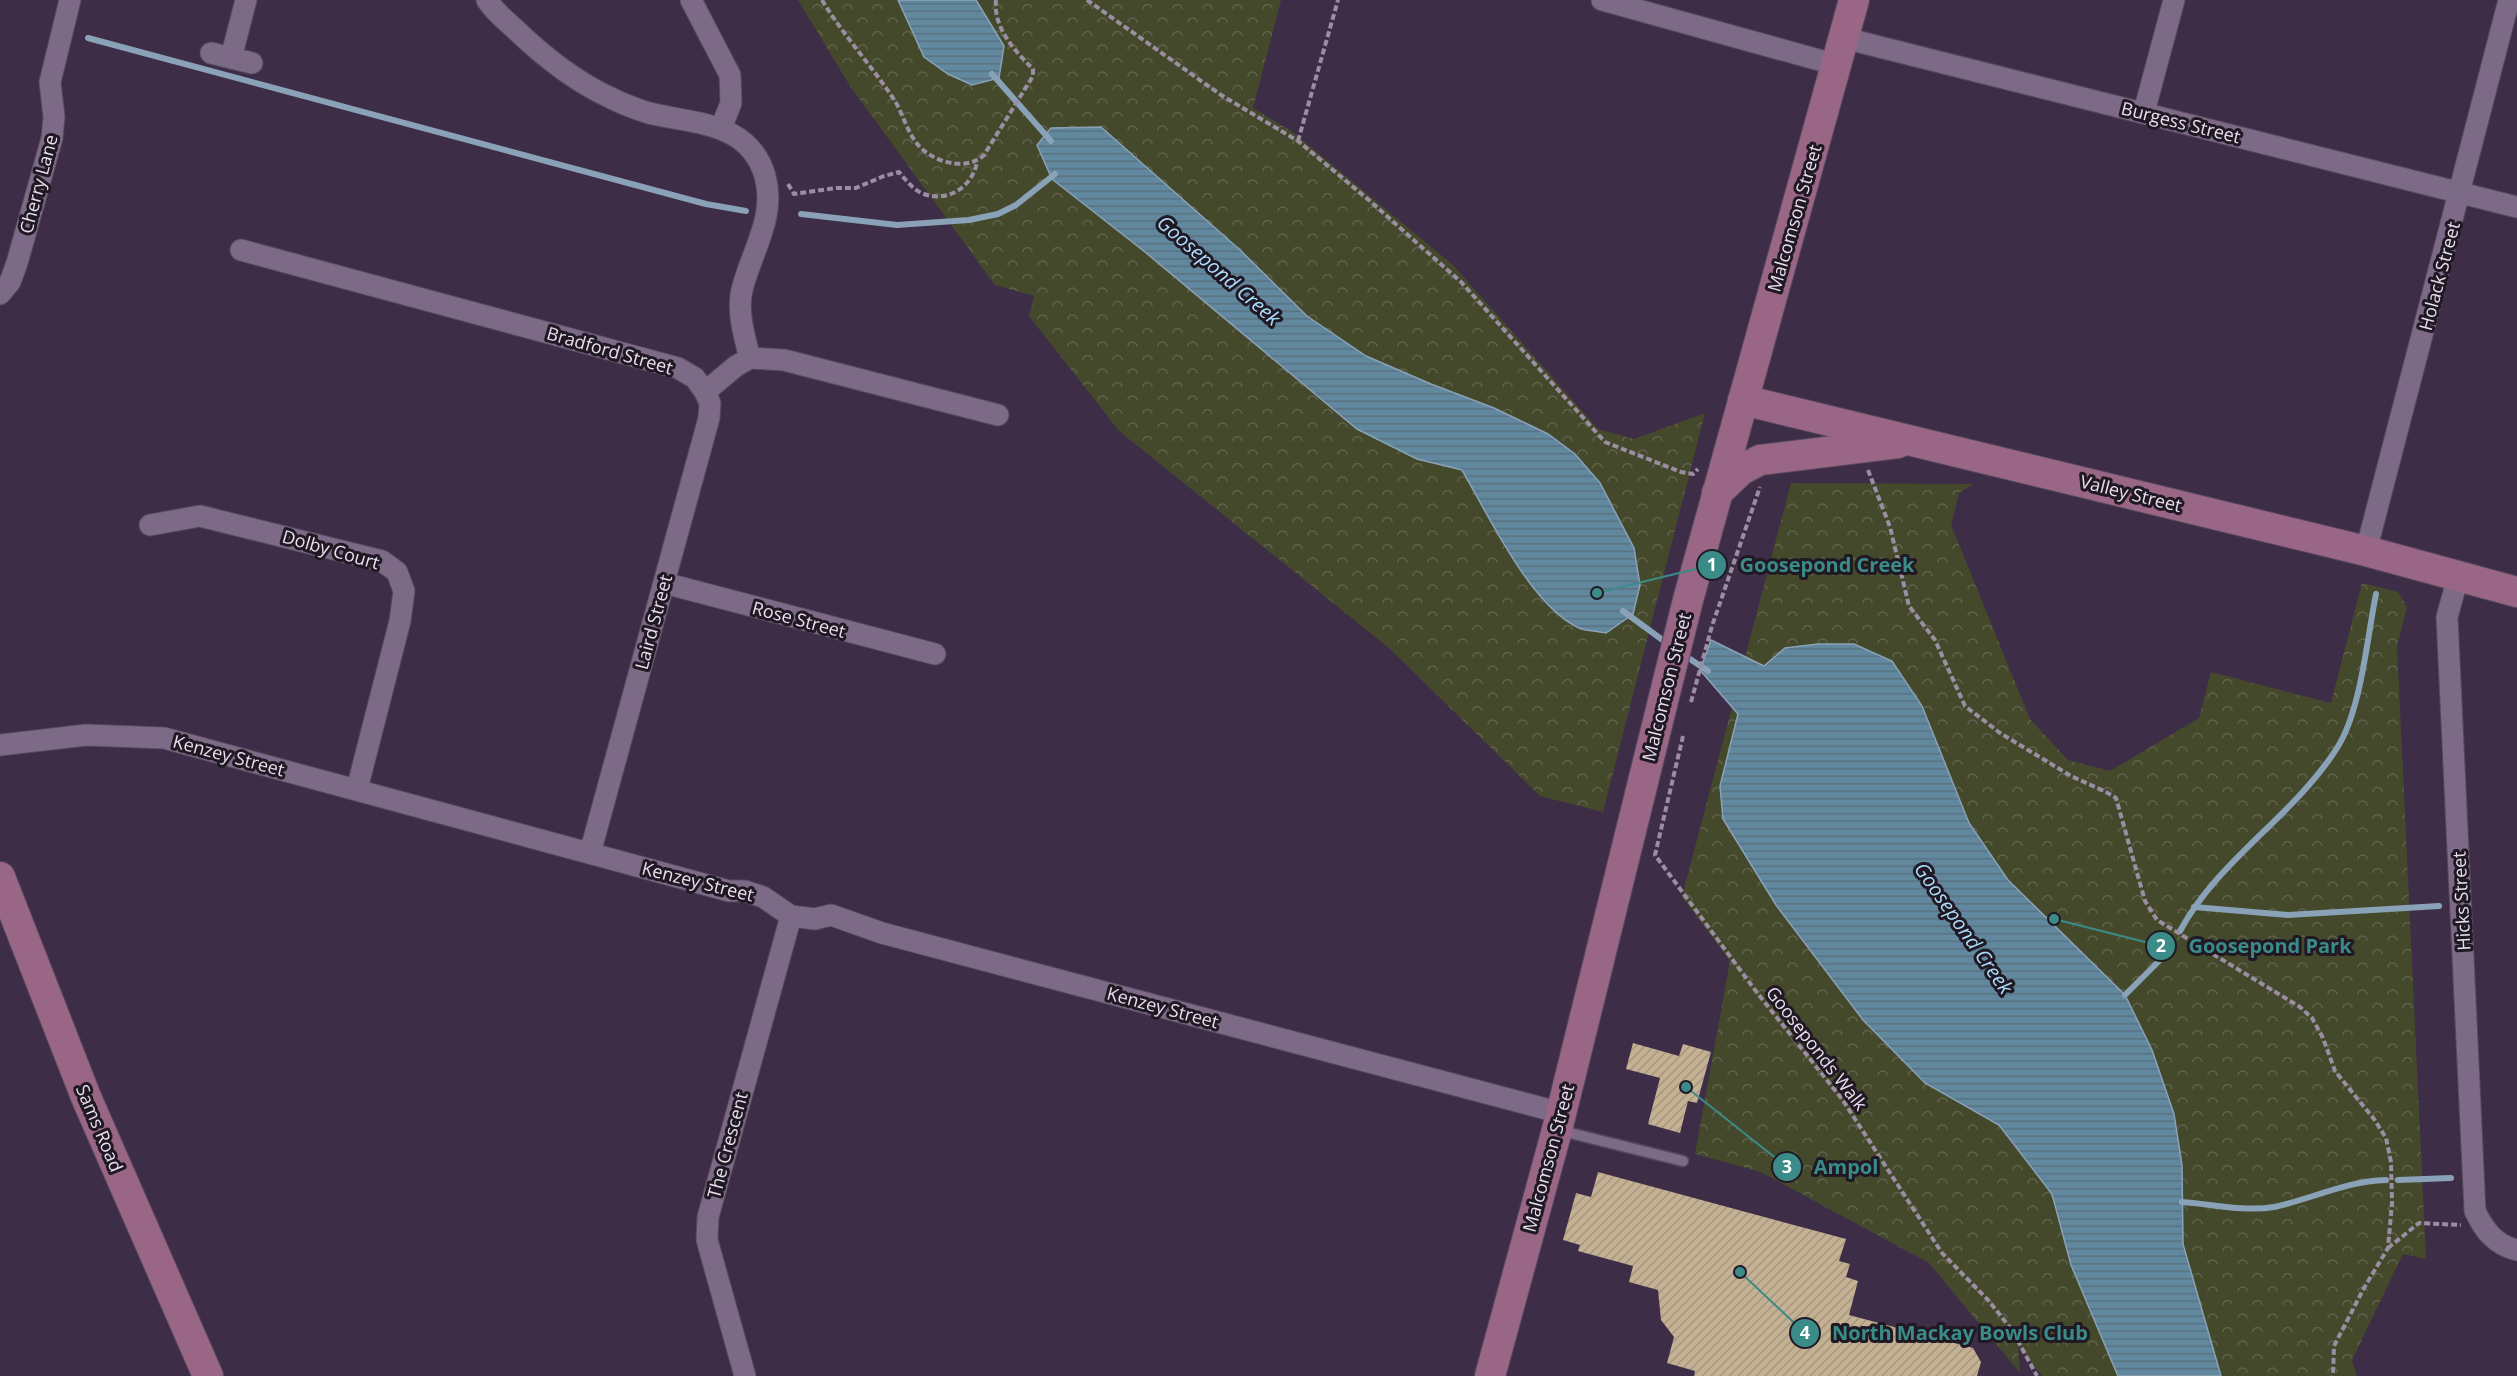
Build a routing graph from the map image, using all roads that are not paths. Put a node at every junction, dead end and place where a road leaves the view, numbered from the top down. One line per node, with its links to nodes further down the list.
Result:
1 (70, 0): 16 (street, Cherry Lane)
2 (246, 0): 10 (street)
3 (487, 0): 12 (street)
4 (691, 0): 12 (street)
5 (1602, 0): 9 (street, Burgess Street)
6 (1854, 0): 9 (main road, Malcomson Street)
7 (2174, 0): 11 (street)
8 (2509, 0): 13 (street, Holack Street)
9 (1840, 52): 11 (street, Burgess Street); 19 (main road, Malcomson Street)
10 (252, 63)
11 (2144, 112): 13 (street, Burgess Street)
12 (721, 128): 17 (street)
13 (2460, 193): 14 (street, Burgess Street); 24 (street, Holack Street)
14 (2517, 207)
15 (241, 250): 18 (street, Bradford Street)
16 (0, 294)
17 (750, 358): 18 (street); 20 (street)
18 (705, 392): 26 (street, Laird Street)
19 (1743, 400): 21 (main road, Valley Street); 22 (main road, Malcomson Street)
20 (998, 415)
21 (1919, 441): 22 (main road); 24 (main road, Valley Street)
22 (1717, 493): 34 (main road, Malcomson Street)
23 (150, 525): 30 (street, Dolby Court)
24 (2366, 551): 25 (main road, Valley Street)
25 (2458, 577): 27 (main road, Valley Street); 36 (street, Hicks Street)
26 (664, 583): 28 (street, Rose Street); 31 (street, Laird Street)
27 (2517, 592)
28 (935, 654)
29 (0, 745): 30 (street, Kenzey Street)
30 (357, 789): 31 (street, Kenzey Street)
31 (590, 853): 33 (street, Kenzey Street)
32 (0, 877): 37 (main road, Sams Road)
33 (791, 916): 34 (street, Kenzey Street); 38 (street, The Crescent)
34 (1559, 1121): 35 (lane); 39 (main road, Malcomson Street)
35 (1683, 1161)
36 (2517, 1250)
37 (208, 1376)
38 (745, 1376)
39 (1490, 1376)

